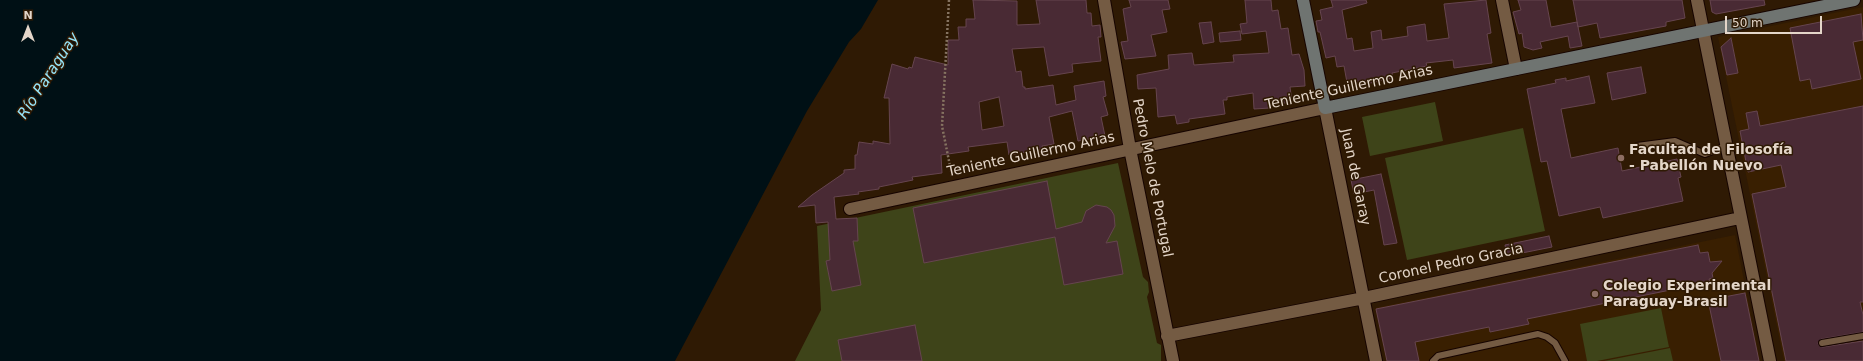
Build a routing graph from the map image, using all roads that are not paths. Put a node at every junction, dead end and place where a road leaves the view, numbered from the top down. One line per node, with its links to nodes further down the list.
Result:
1 (1104, 0): 11 (street, Pedro Melo de Portugal)
2 (1303, 0): 8 (street, Juan de Garay)
3 (1502, 0): 7 (street)
4 (1697, 0): 6 (street)
5 (1854, 0): 6 (street, Teniente Guillermo Arias)
6 (1702, 31): 7 (street, Teniente Guillermo Arias); 10 (street)
7 (1516, 69): 8 (street, Teniente Guillermo Arias)
8 (1325, 108): 11 (street, Teniente Guillermo Arias); 14 (street, Juan de Garay)
9 (1637, 146): 10 (lane)
10 (1726, 146): 13 (street)
11 (1130, 149): 12 (street, Teniente Guillermo Arias); 15 (street, Pedro Melo de Portugal)
12 (850, 209)
13 (1740, 218): 14 (street, Coronel Pedro Gracia); 22 (street)
14 (1364, 298): 15 (street, Coronel Pedro Gracia); 19 (street, Juan de Garay)
15 (1168, 336): 18 (street, Pedro Melo de Portugal)
16 (1863, 336): 17 (lane)
17 (1822, 343)
18 (1173, 361)
19 (1376, 361)
20 (1433, 361): 21 (lane)
21 (1565, 361)
22 (1770, 361)

